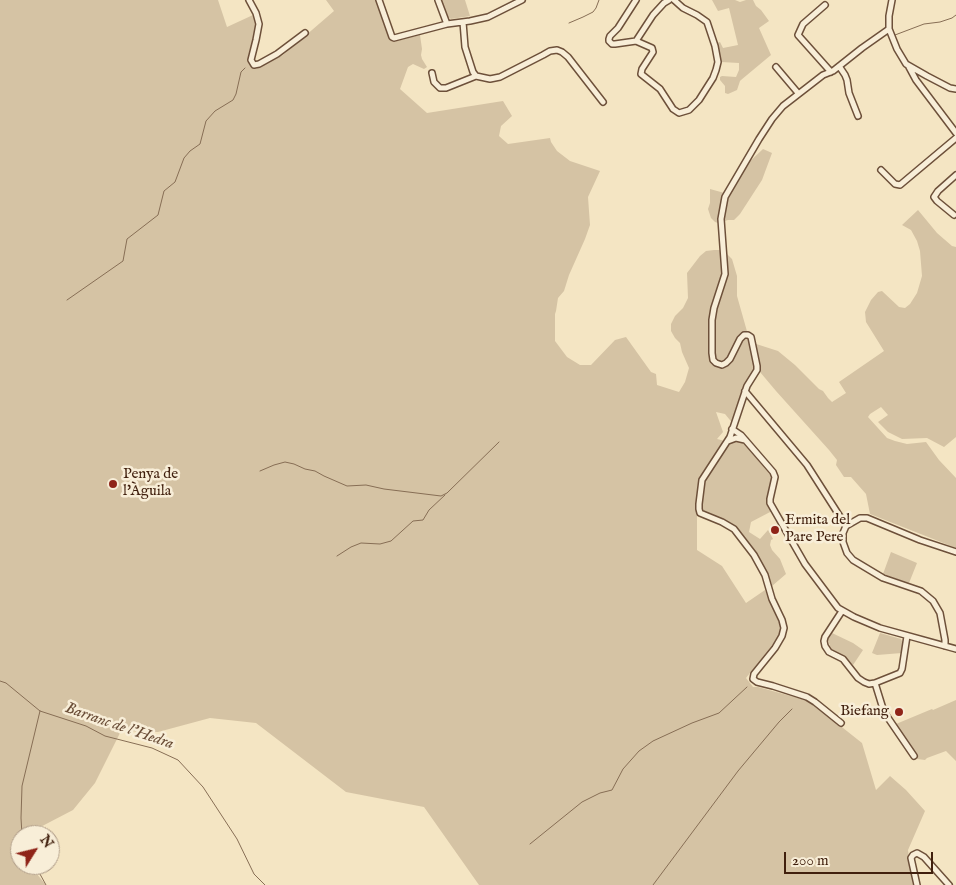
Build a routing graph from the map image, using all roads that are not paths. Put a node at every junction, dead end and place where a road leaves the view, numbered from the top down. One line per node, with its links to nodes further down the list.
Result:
1 (249, 0): 13 (street)
2 (379, 0): 11 (street)
3 (438, 0): 11 (street)
4 (522, 0): 10 (street)
5 (636, 0): 14 (street)
6 (669, 0): 14 (street)
7 (674, 0): 14 (street)
8 (892, 0): 12 (street)
9 (825, 5): 18 (street)
10 (463, 22): 11 (street); 20 (street)
11 (446, 24)
12 (889, 29): 15 (street); 16 (street)
13 (305, 33)
14 (636, 41)
15 (838, 66): 18 (street); 24 (street)
16 (909, 66): 21 (street); 25 (street)
17 (776, 67): 22 (street)
18 (831, 72): 22 (street)
19 (432, 73): 20 (street)
20 (476, 76): 23 (street)
21 (956, 89)
22 (798, 93): 30 (street)
23 (603, 102)
24 (858, 116)
25 (956, 133)
26 (956, 138): 27 (street)
27 (881, 170)
28 (956, 175): 29 (street)
29 (954, 215)
30 (745, 391): 31 (street); 34 (street)
31 (732, 428): 32 (street); 33 (street)
32 (746, 440): 33 (street); 36 (street)
33 (728, 441): 41 (street)
34 (846, 526): 35 (street); 38 (street)
35 (956, 552)
36 (842, 611): 37 (street); 40 (street)
37 (907, 636): 38 (street); 40 (street)
38 (945, 646): 39 (street)
39 (956, 649)
40 (875, 683): 42 (street)
41 (841, 723)
42 (914, 756)
43 (917, 885): 44 (street)
44 (950, 885)

